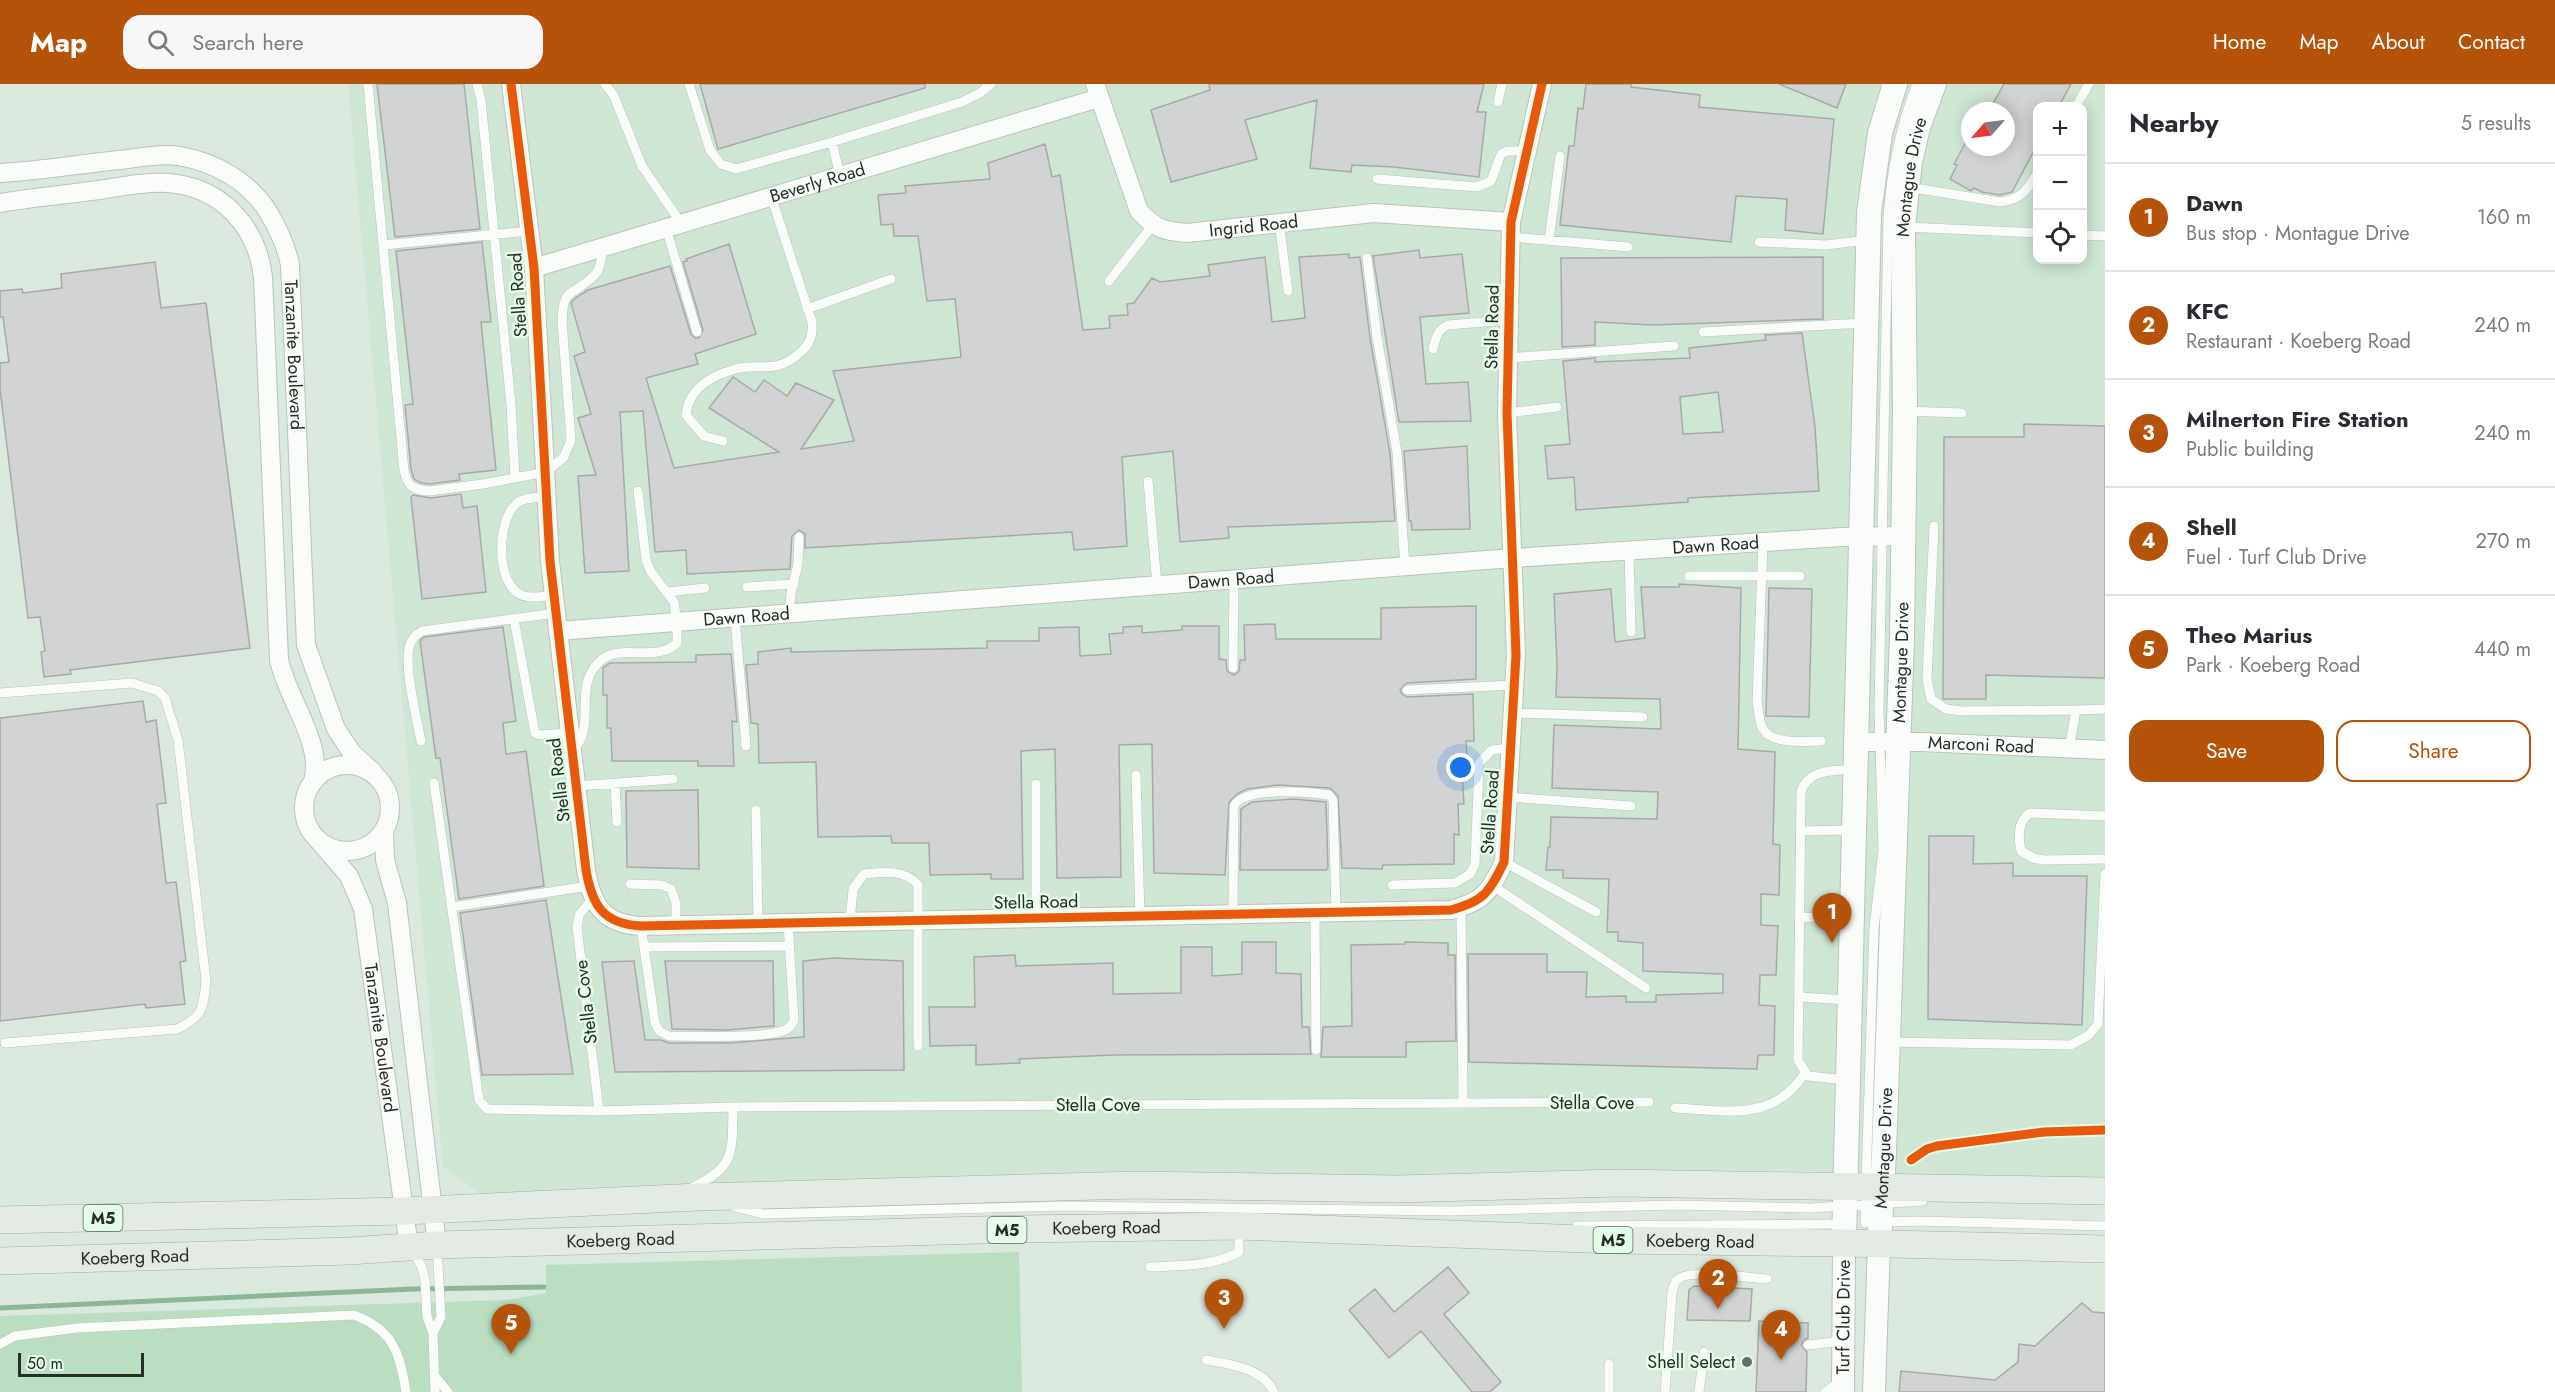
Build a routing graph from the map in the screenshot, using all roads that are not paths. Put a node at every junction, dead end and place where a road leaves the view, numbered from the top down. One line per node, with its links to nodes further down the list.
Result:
1 (368, 84): 38 (lane)
2 (477, 84): 32 (lane)
3 (511, 84): 30 (street, Stella Road)
4 (605, 84): 27 (lane)
5 (689, 84): 16 (lane)
6 (991, 84): 16 (lane)
7 (1502, 84): 14 (lane)
8 (1542, 84): 17 (street, Stella Road)
9 (1895, 84): 33 (main road, Montague Drive)
10 (1917, 84): 33 (lane)
11 (1934, 84): 23 (main road, Montague Drive)
12 (2089, 84): 15 (lane)
13 (1097, 91): 20 (street, Beverly Road); 28 (street)
14 (1498, 102)
15 (2078, 102)
16 (832, 142): 20 (lane)
17 (1526, 152): 21 (lane); 29 (street, Stella Road)
18 (1560, 156): 36 (lane)
19 (0, 174): 104 (street, Tanzanite Boulevard)
20 (840, 176): 24 (street, Beverly Road)
21 (1377, 179)
22 (2033, 179): 23 (lane)
23 (1907, 186): 33 (main road, Montague Drive)
24 (771, 196): 27 (street, Beverly Road); 46 (lane)
25 (0, 203): 107 (street, Tanzanite Boulevard)
26 (1279, 222): 28 (street, Ingrid Road); 29 (street, Ingrid Road); 45 (lane)
27 (674, 226): 39 (street, Beverly Road); 49 (lane)
28 (1152, 226): 44 (lane)
29 (1511, 229): 36 (lane); 47 (street, Stella Road)
30 (530, 231): 32 (lane); 42 (street, Stella Road)
31 (2033, 232): 33 (lane)
32 (495, 234): 38 (lane); 60 (lane)
33 (1886, 235): 37 (lane); 48 (main road, Montague Drive); 55 (main road, Montague Drive); 66 (lane)
34 (2087, 235): 35 (lane)
35 (2105, 236)
36 (1549, 240): 40 (lane)
37 (1759, 242)
38 (383, 245): 60 (lane)
39 (602, 247): 42 (street, Beverly Road); 59 (lane)
40 (1628, 247)
41 (1367, 258): 70 (lane)
42 (534, 268): 59 (street, Stella Road)
43 (891, 279): 46 (lane)
44 (1109, 281)
45 (1287, 291)
46 (807, 309): 58 (lane)
47 (1508, 320): 52 (lane); 53 (street, Stella Road)
48 (1866, 322): 50 (lane); 66 (main road, Montague Drive)
49 (697, 332)
50 (1703, 332)
51 (1674, 346): 53 (lane)
52 (1433, 349)
53 (1507, 358): 56 (street, Stella Road)
54 (1557, 407): 56 (lane)
55 (1905, 411): 57 (lane); 66 (main road, Montague Drive)
56 (1507, 413): 69 (street, Stella Road)
57 (1962, 413)
58 (723, 441)
59 (546, 472): 60 (lane); 63 (street, Stella Road)
60 (515, 478)
61 (1148, 481): 76 (lane)
62 (638, 491): 79 (lane)
63 (547, 496): 80 (street, Stella Road); 80 (lane)
64 (1934, 526): 90 (lane)
65 (799, 537): 75 (lane)
66 (1883, 537): 67 (street, Dawn Road); 97 (main road, Montague Drive); 97 (main road, Montague Drive)
67 (1763, 542): 68 (street, Dawn Road); 72 (lane)
68 (1629, 551): 69 (street, Dawn Road); 85 (lane)
69 (1513, 558): 70 (street, Dawn Road); 87 (street, Stella Road)
70 (1405, 566): 74 (street, Dawn Road)
71 (1689, 576): 72 (lane)
72 (1762, 576): 73 (lane); 96 (lane)
73 (1800, 576)
74 (1234, 580): 76 (street, Dawn Road); 86 (lane)
75 (794, 584): 77 (lane); 81 (lane)
76 (1157, 585): 81 (street, Dawn Road)
77 (747, 587)
78 (705, 588): 79 (lane)
79 (668, 592): 84 (lane)
80 (556, 613): 83 (lane); 84 (street, Dawn Road); 94 (street, Stella Road)
81 (789, 614): 82 (street, Dawn Road)
82 (735, 618): 84 (street, Dawn Road); 98 (lane)
83 (514, 619): 94 (lane); 95 (lane)
84 (677, 622): 102 (lane)
85 (1631, 632)
86 (1233, 668)
87 (1514, 685): 88 (lane); 92 (street, Stella Road)
88 (1407, 690)
89 (0, 693): 151 (lane)
90 (2076, 710): 91 (lane); 100 (lane)
91 (2105, 710)
92 (1513, 713): 93 (lane); 99 (street, Stella Road)
93 (1643, 717)
94 (570, 733): 102 (street, Stella Road)
95 (421, 741)
96 (1821, 741)
97 (1879, 742): 100 (street, Marconi Road); 103 (main road, Montague Drive); 150 (main road, Montague Drive); 166 (lane)
98 (747, 746)
99 (1510, 748): 112 (street, Stella Road); 121 (lane)
100 (2069, 749): 101 (street, Marconi Road)
101 (2105, 750)
102 (572, 751): 111 (street, Stella Road)
103 (1856, 769): 117 (lane); 118 (main road, Montague Drive)
104 (373, 772): 107 (street); 119 (street)
105 (1136, 775): 136 (lane)
106 (673, 779): 109 (lane)
107 (313, 782): 120 (street)
108 (434, 783): 129 (lane)
109 (615, 783): 111 (lane); 116 (lane)
110 (1036, 784): 138 (lane)
111 (576, 786): 128 (street, Stella Road)
112 (1508, 797): 113 (lane); 122 (street, Stella Road)
113 (1631, 806)
114 (756, 810): 142 (lane)
115 (2105, 816): 123 (lane)
116 (617, 822)
117 (1800, 831): 118 (lane); 135 (lane)
118 (1854, 831): 137 (main road, Montague Drive)
119 (384, 832): 120 (street); 164 (street, Tanzanite Boulevard)
120 (319, 841): 165 (street, Tanzanite Boulevard)
121 (1476, 847): 122 (lane); 126 (lane)
122 (1504, 853): 127 (street, Stella Road); 132 (lane)
123 (2105, 859)
124 (2105, 874): 150 (lane)
125 (630, 884): 144 (lane)
126 (1392, 885)
127 (1492, 886): 130 (street, Stella Road); 147 (lane)
128 (591, 892): 129 (lane); 143 (street, Stella Road); 160 (lane, Stella Cove)
129 (452, 907): 160 (lane, Stella Cove)
130 (1461, 907): 131 (street, Stella Road); 157 (lane)
131 (1336, 912): 133 (street, Stella Road); 134 (lane)
132 (1596, 912)
133 (1315, 913): 134 (street, Stella Road); 153 (lane)
134 (1233, 915): 136 (street, Stella Road)
135 (1800, 916): 137 (lane); 148 (lane)
136 (1140, 917): 138 (street, Stella Road)
137 (1852, 918): 149 (main road, Montague Drive)
138 (1036, 919): 139 (street, Stella Road)
139 (918, 921): 140 (street, Stella Road); 140 (lane); 152 (lane)
140 (850, 922): 141 (street, Stella Road)
141 (788, 923): 142 (street, Stella Road); 145 (lane)
142 (758, 924): 144 (street, Stella Road)
143 (642, 926): 144 (street, Stella Road); 146 (lane)
144 (676, 926)
145 (789, 946): 146 (lane); 146 (lane)
146 (644, 947)
147 (1646, 988)
148 (1800, 997): 149 (lane); 154 (lane)
149 (1852, 1000): 155 (main road, Montague Drive)
150 (1888, 1042): 166 (main road, Montague Drive)
151 (5, 1043)
152 (918, 1046)
153 (1316, 1050)
154 (1805, 1073): 155 (lane); 159 (lane)
155 (1849, 1080): 166 (main road, Montague Drive)
156 (1649, 1102): 157 (lane, Stella Cove)
157 (1463, 1103): 158 (lane, Stella Cove)
158 (733, 1107): 160 (lane, Stella Cove); 162 (lane)
159 (1675, 1108)
160 (599, 1111)
161 (2105, 1191): 166 (main road, Koeberg Road / M5)
162 (670, 1198): 164 (main road, Koeberg Road / M5); 166 (main road, Koeberg Road / M5)
163 (1938, 1201): 166 (lane)
164 (433, 1209): 165 (main road, Koeberg Road / M5); 173 (street, Tanzanite Boulevard)
165 (405, 1211): 167 (main road, Koeberg Road / M5); 174 (street, Tanzanite Boulevard)
166 (1864, 1212): 169 (lane); 170 (lane); 172 (main road, Koeberg Road / M5); 176 (main road, Koeberg Road / M5); 182 (street, Turf Club Drive); 197 (street, Turf Club Drive)
167 (0, 1220)
168 (1239, 1226): 172 (main road, Koeberg Road / M5); 173 (main road, Koeberg Road / M5); 179 (lane)
169 (1565, 1226)
170 (2105, 1226)
171 (1530, 1227): 172 (lane)
172 (1472, 1233)
173 (437, 1245): 174 (main road, Koeberg Road / M5); 181 (lane)
174 (409, 1246): 177 (main road, Koeberg Road / M5); 181 (lane)
175 (153, 1247): 177 (lane)
176 (2105, 1249)
177 (195, 1254): 178 (main road, Koeberg Road / M5)
178 (0, 1261)
179 (1150, 1267)
180 (1767, 1279): 195 (lane)
181 (433, 1333): 188 (lane)
182 (1844, 1341): 184 (lane); 189 (street, Turf Club Drive)
183 (0, 1344): 190 (lane)
184 (1808, 1345)
185 (1704, 1352): 196 (lane)
186 (1206, 1360): 193 (lane)
187 (1609, 1364): 194 (lane)
188 (435, 1376): 191 (lane); 192 (lane)
189 (1837, 1388)
190 (406, 1392)
191 (435, 1392)
192 (448, 1392)
193 (1274, 1392)
194 (1608, 1392)
195 (1665, 1392)
196 (1699, 1392)
197 (1874, 1392)

